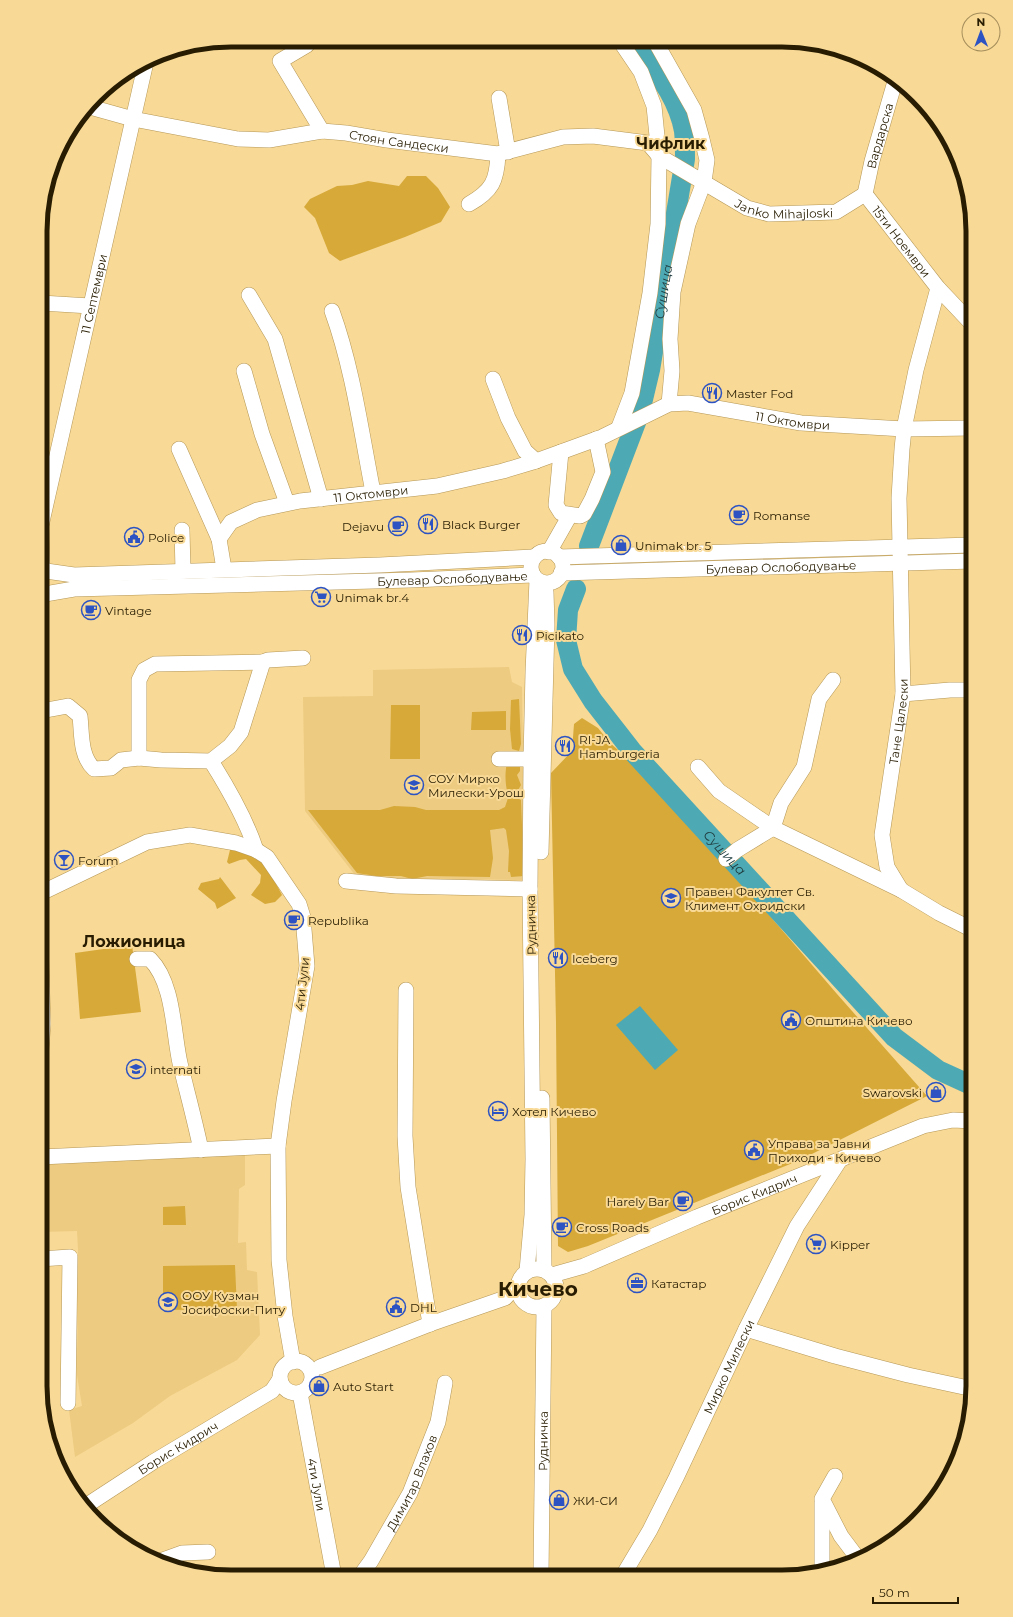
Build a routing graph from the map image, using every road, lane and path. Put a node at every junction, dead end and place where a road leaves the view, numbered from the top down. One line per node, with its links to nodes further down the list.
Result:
1 (304, 47): 9 (street)
2 (624, 47): 11 (street)
3 (658, 47): 12 (street)
4 (144, 69): 8 (street, 11 Септември)
5 (894, 85): 13 (street, Вардарска)
6 (499, 98): 10 (street)
7 (95, 108): 8 (street, Стоян Сандески)
8 (133, 119): 9 (street, Стоян Сандески); 18 (street, 11 Септември)
9 (322, 131): 10 (street, Стоян Сандески)
10 (503, 153): 11 (street, Стоян Сандески); 14 (street)
11 (659, 156): 12 (street); 24 (street)
12 (704, 182): 13 (street, Janko Mihajloski); 23 (street)
13 (866, 194): 15 (street, 15ти Ноември)
14 (469, 204)
15 (938, 288): 20 (street, 15ти Ноември); 26 (street, Тане Цалески)
16 (249, 295): 33 (street)
17 (47, 303): 18 (street)
18 (90, 306): 32 (street, 11 Септември)
19 (332, 310): 31 (street)
20 (966, 318)
21 (244, 371): 34 (street)
22 (493, 379): 30 (street)
23 (670, 404): 24 (street, 11 Октомври); 26 (street, 11 Октомври)
24 (624, 425): 27 (street, 11 Октомври)
25 (966, 428): 26 (street, 11 Октомври)
26 (904, 429): 39 (street, Тане Цалески)
27 (596, 439): 29 (street, 11 Октомври); 35 (street)
28 (179, 449): 37 (street)
29 (560, 452): 30 (street, 11 Октомври); 35 (street)
30 (536, 461): 31 (street, 11 Октомври)
31 (373, 492): 33 (street, 11 Октомври)
32 (47, 499)
33 (321, 499): 34 (street, 11 Октомври)
34 (286, 503): 37 (street, 11 Октомври)
35 (570, 515): 40 (street)
36 (182, 530): 45 (street)
37 (219, 539): 44 (street)
38 (966, 545): 39 (street, Булевар Ослободување)
39 (900, 547): 40 (street, Булевар Ослободување); 42 (street, Тане Цалески)
40 (548, 554): 44 (street, Булевар Ослободување); 46 (street); 48 (street, Рудничка)
41 (966, 561): 42 (street, Булевар Ослободување)
42 (901, 563): 46 (street, Булевар Ослободување); 55 (street, Тане Цалески)
43 (47, 568): 45 (street, Булевар Ослободување)
44 (224, 569): 45 (street, Булевар Ослободување)
45 (183, 571)
46 (561, 573): 48 (street, Булевар Ослободување)
47 (47, 578): 49 (street, 11 Септември)
48 (539, 579): 50 (street, Булевар Ослободување); 59 (street, Рудничка); 79 (street, Рудничка)
49 (47, 587)
50 (47, 595)
51 (303, 658): 52 (street)
52 (263, 662): 57 (street); 60 (street)
53 (833, 680): 62 (street)
54 (966, 690): 55 (street)
55 (903, 694): 68 (street, Тане Цалески)
56 (47, 710): 57 (street)
57 (139, 758): 60 (street)
58 (499, 759): 59 (street)
59 (531, 759): 66 (street, Рудничка)
60 (211, 761): 63 (street)
61 (698, 767): 62 (street, Тане Цалески)
62 (773, 828): 64 (street); 68 (street, Тане Цалески)
63 (256, 850): 67 (street, 4ти Јули); 73 (street, 4ти Јули)
64 (732, 854)
65 (346, 881): 66 (street)
66 (530, 889): 78 (street, Рудничка)
67 (47, 890)
68 (901, 890): 69 (street, Тане Цалески)
69 (966, 926)
70 (137, 959): 74 (street)
71 (406, 990): 83 (street)
72 (966, 1121): 76 (street, Борис Кидрич)
73 (278, 1146): 74 (street); 85 (street, 4ти Јули)
74 (201, 1150): 75 (street)
75 (47, 1157)
76 (840, 1160): 79 (street, Борис Кидрич); 84 (street, Мирко Милески)
77 (47, 1259): 89 (street)
78 (527, 1271): 79 (street); 80 (street)
79 (551, 1276): 82 (street)
80 (518, 1284): 81 (street); 82 (street)
81 (505, 1298): 82 (street); 83 (street)
82 (535, 1305): 99 (street, Рудничка); 100 (street, Рудничка)
83 (430, 1324): 85 (street)
84 (746, 1329): 87 (street); 101 (street, Мирко Милески)
85 (308, 1368): 88 (street); 88 (street)
86 (445, 1383): 98 (street, Димитар Влахов)
87 (966, 1387)
88 (285, 1389): 92 (street, Борис Кидрич); 97 (street, 4ти Јули)
89 (68, 1402)
90 (835, 1476): 91 (street)
91 (822, 1499): 94 (street); 96 (street)
92 (90, 1503)
93 (208, 1552): 95 (street)
94 (855, 1555)
95 (167, 1558)
96 (822, 1565)
97 (332, 1570)
98 (364, 1570)
99 (532, 1570)
100 (541, 1570)
101 (626, 1570)

